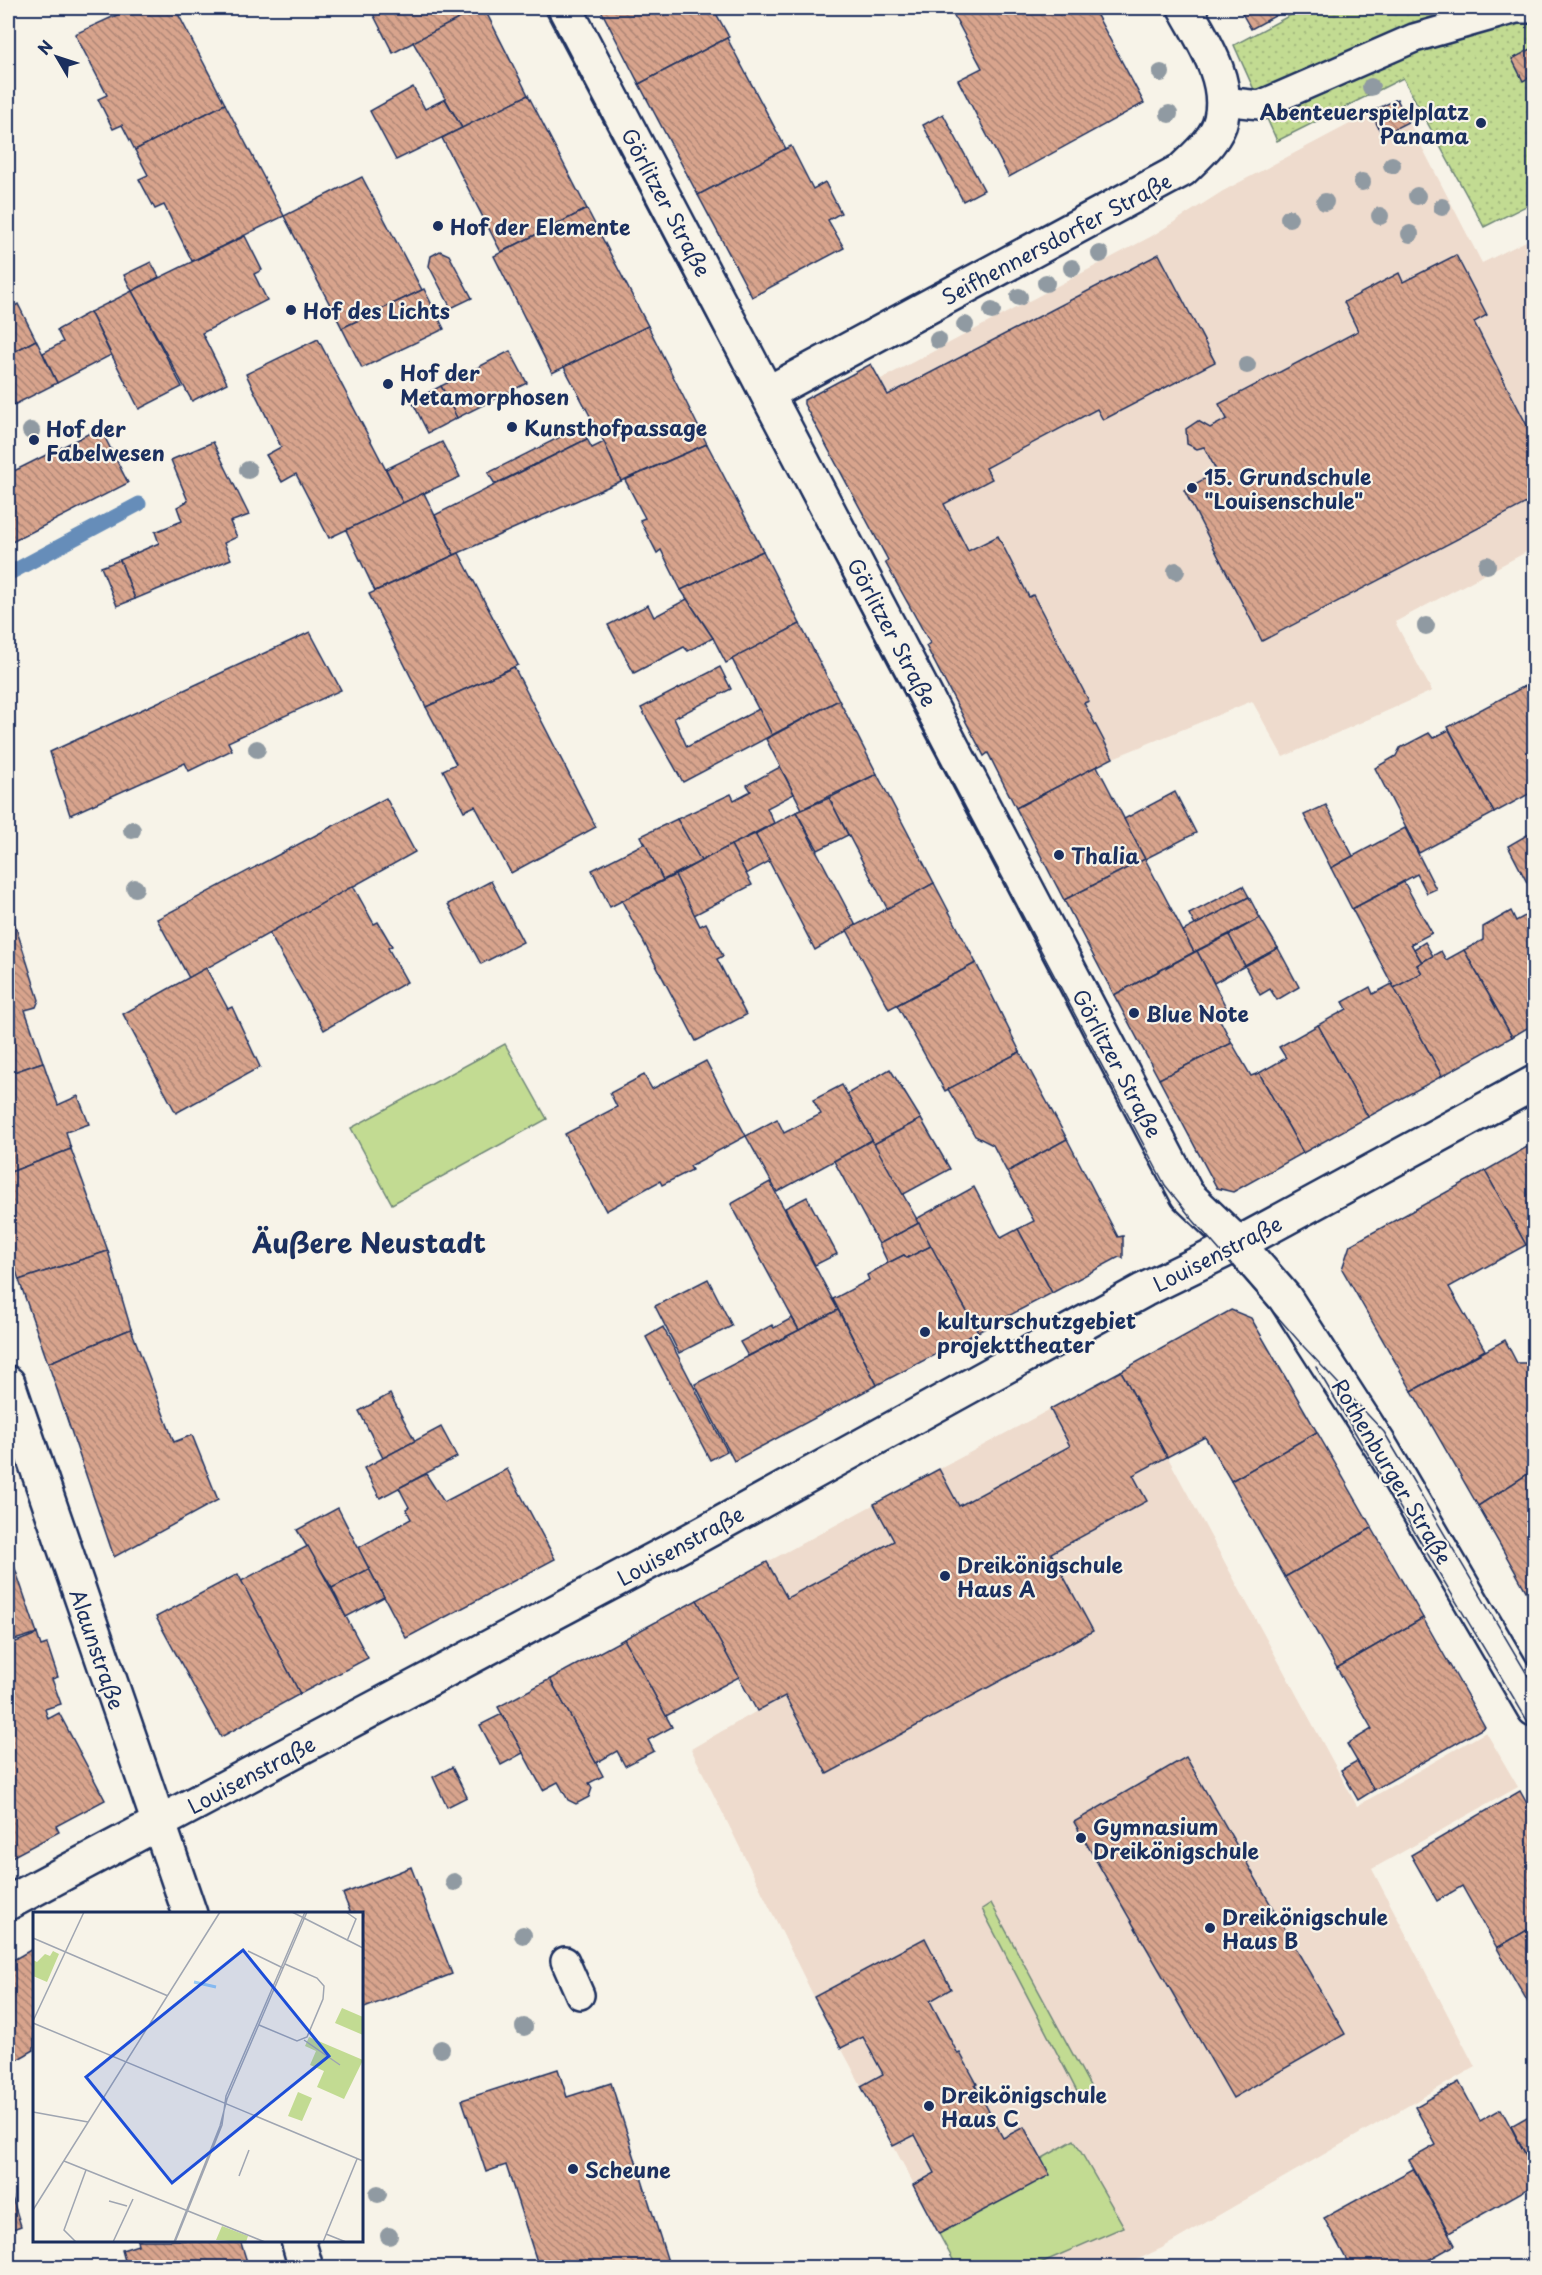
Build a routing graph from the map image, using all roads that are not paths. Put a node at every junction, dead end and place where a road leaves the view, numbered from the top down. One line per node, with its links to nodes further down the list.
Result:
1 (565, 8): 5 (street, Görlitzer Straße)
2 (1185, 8): 4 (street, Seifhennersdorfer Straße)
3 (1534, 9): 4 (lane)
4 (1222, 101): 5 (street, Seifhennersdorfer Straße)
5 (768, 393): 7 (street, Görlitzer Straße)
6 (1534, 1083): 7 (street, Louisenstraße)
7 (1238, 1244): 9 (street, Rothenburger Straße); 10 (street, Louisenstraße)
8 (8, 1383): 10 (street, Alaunstraße)
9 (1534, 1709)
10 (157, 1823): 11 (street, Louisenstraße); 12 (street, Alaunstraße)
11 (8, 1903)
12 (189, 1912)
13 (565, 1961): 14 (lane)
14 (580, 1995)
15 (298, 2242): 16 (street)
16 (306, 2268)

